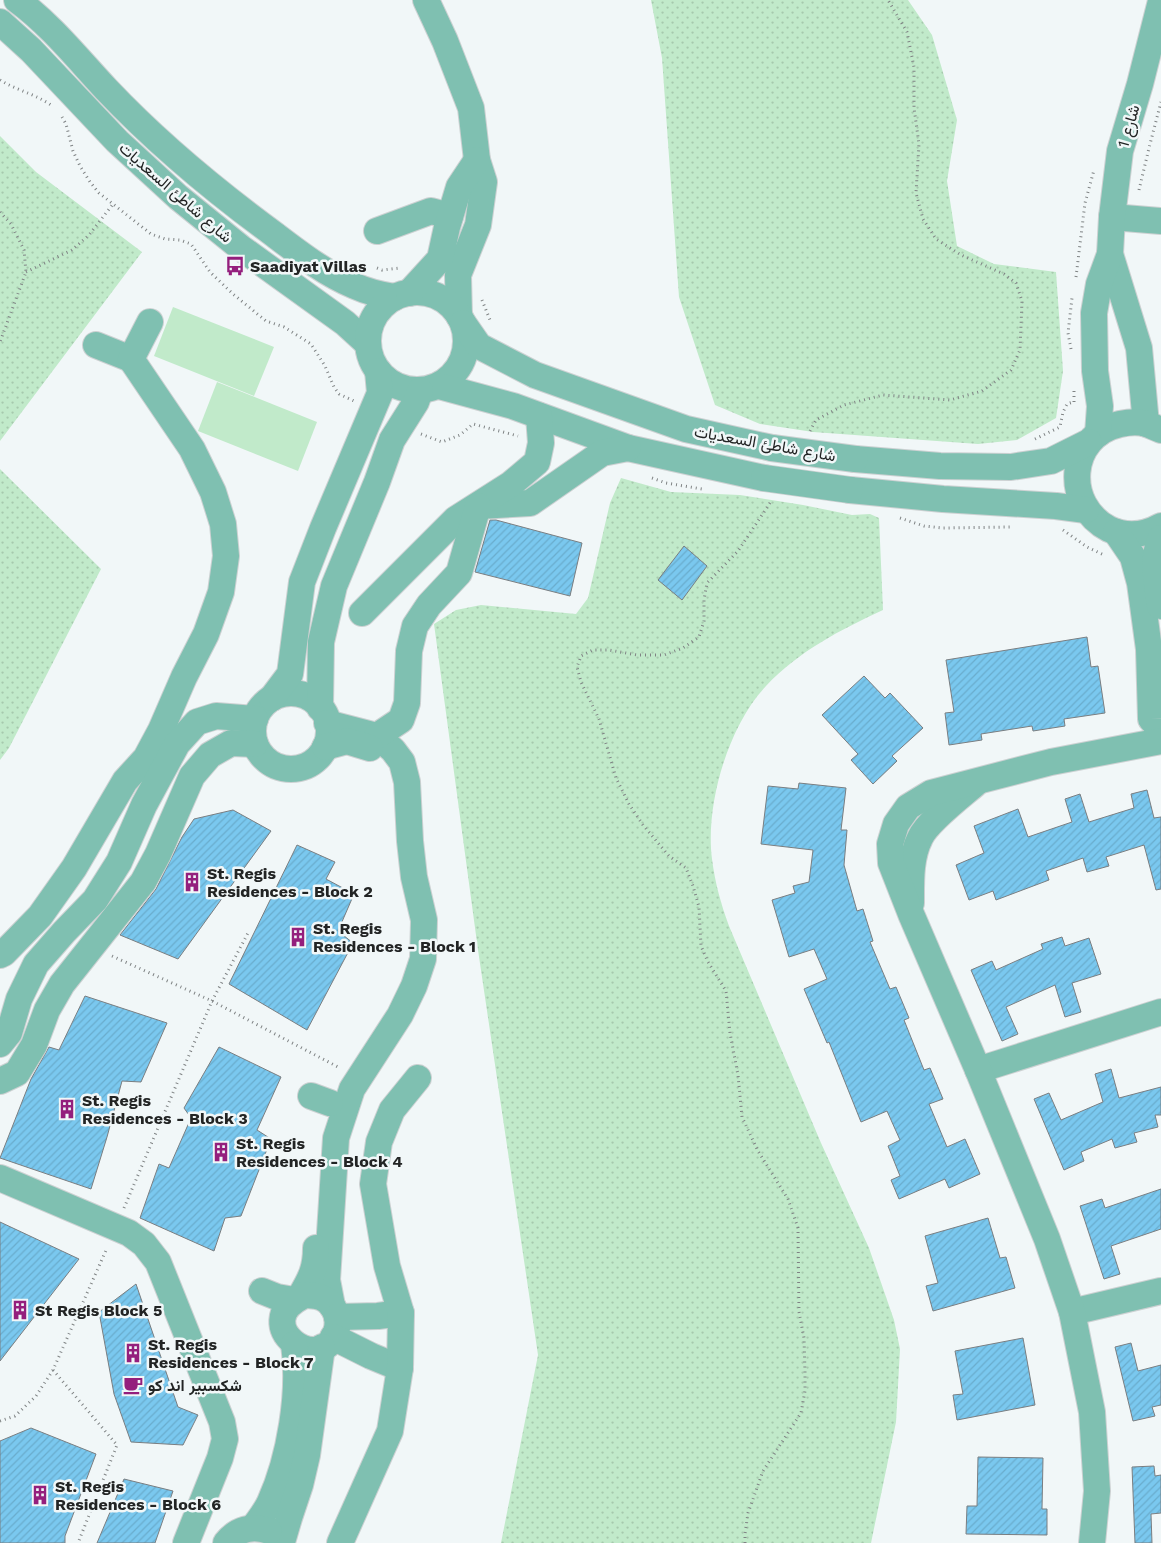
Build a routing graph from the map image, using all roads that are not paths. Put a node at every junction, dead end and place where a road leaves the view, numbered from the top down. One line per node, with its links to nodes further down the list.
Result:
1 (17, 0): 11 (street, شارع شاطئ السعديات)
2 (426, 0): 5 (street)
3 (1161, 1): 7 (street, شارع 1)
4 (0, 22): 14 (street, شارع شاطئ السعديات)
5 (476, 160): 6 (street); 12 (street)
6 (450, 216): 9 (street); 11 (street)
7 (1124, 218): 8 (street); 10 (street, شارع 1)
8 (1161, 221)
9 (377, 231)
10 (1110, 254): 16 (street, شارع 1); 17 (street, شارع 1)
11 (402, 295): 12 (street); 14 (street)
12 (461, 319): 20 (street); 23 (street, شارع شاطئ السعديات, bridge)
13 (150, 322): 18 (street)
14 (368, 344): 19 (street)
15 (96, 345): 18 (street)
16 (1138, 348): 17 (street); 22 (street, شارع 1)
17 (1095, 352): 23 (street, شارع 1)
18 (131, 359): 39 (street)
19 (378, 371): 20 (street); 33 (street)
20 (429, 388): 21 (street, شارع شاطئ السعديات); 34 (street)
21 (539, 416): 24 (street, شارع شاطئ السعديات); 25 (street)
22 (1153, 427): 23 (street, شارع شاطئ السعديات)
23 (1094, 438): 26 (street)
24 (628, 448): 25 (street); 26 (street, شارع شاطئ السعديات, bridge)
25 (478, 506): 31 (street); 37 (street)
26 (1086, 510): 28 (street)
27 (1161, 526): 28 (street)
28 (1116, 532): 32 (street)
29 (1161, 538): 30 (street)
30 (1161, 612)
31 (362, 613)
32 (1154, 633): 35 (street)
33 (272, 698): 34 (street); 36 (street)
34 (324, 726): 36 (street); 37 (street); 50 (street)
35 (1161, 730)
36 (255, 732): 41 (street); 44 (street)
37 (378, 736): 51 (street)
38 (1161, 741): 42 (street)
39 (0, 955)
40 (1161, 1012): 42 (street)
41 (0, 1044)
42 (978, 1070): 48 (street)
43 (418, 1078): 49 (street)
44 (0, 1081)
45 (0, 1178): 54 (street)
46 (1161, 1291): 48 (street)
47 (260, 1296): 50 (street)
48 (1072, 1312): 58 (street)
49 (401, 1313): 51 (street); 52 (street)
50 (293, 1316): 51 (street); 51 (street); 53 (street)
51 (331, 1327): 52 (street); 56 (street)
52 (400, 1368): 57 (street)
53 (253, 1528): 55 (street); 56 (street)
54 (186, 1543)
55 (226, 1543)
56 (282, 1543)
57 (340, 1543)
58 (1092, 1543)

